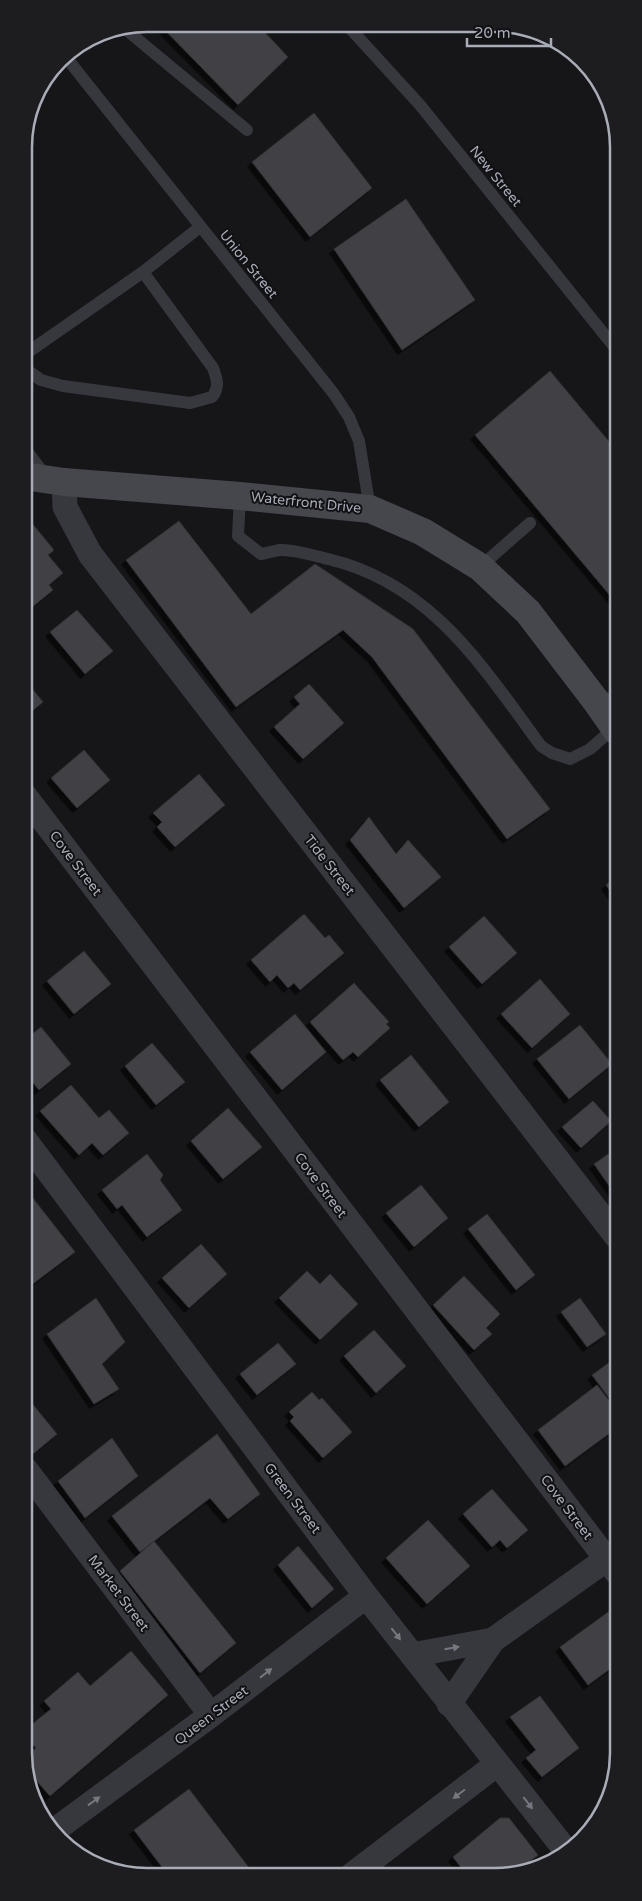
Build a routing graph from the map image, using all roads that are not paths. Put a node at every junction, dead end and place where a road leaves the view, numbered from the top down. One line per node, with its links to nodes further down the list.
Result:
1 (355, 32): 7 (lane, New Street)
2 (131, 34): 4 (lane)
3 (70, 63): 5 (lane, Union Street)
4 (247, 130)
5 (200, 227): 6 (lane); 12 (lane, Union Street)
6 (143, 272): 8 (lane); 9 (lane)
7 (610, 341)
8 (33, 349)
9 (33, 374)
10 (38, 474): 11 (street, Waterfront Drive); 19 (street, Tide Street)
11 (240, 496): 12 (street, Waterfront Drive); 16 (lane)
12 (370, 509): 14 (street, Waterfront Drive)
13 (530, 523): 14 (lane)
14 (480, 567): 15 (street, Waterfront Drive)
15 (607, 700)
16 (610, 734)
17 (33, 806): 21 (street, Cove Street)
18 (32, 1150): 23 (street, Green Street)
19 (609, 1227)
20 (32, 1478): 27 (street, Market Street)
21 (609, 1556)
22 (609, 1565): 24 (street)
23 (366, 1596): 25 (street, Green Street, one-way to 25); 27 (street, Queen Street, one-way to 23)
24 (493, 1640): 25 (street, one-way to 24); 26 (street)
25 (412, 1655): 26 (street, Green Street)
26 (449, 1704): 28 (street, Green Street)
27 (211, 1715): 29 (street, Queen Street, one-way to 27)
28 (498, 1764): 30 (street, Green Street, one-way to 30); 31 (street, one-way to 31)
29 (59, 1826)
30 (562, 1846)
31 (361, 1868)

